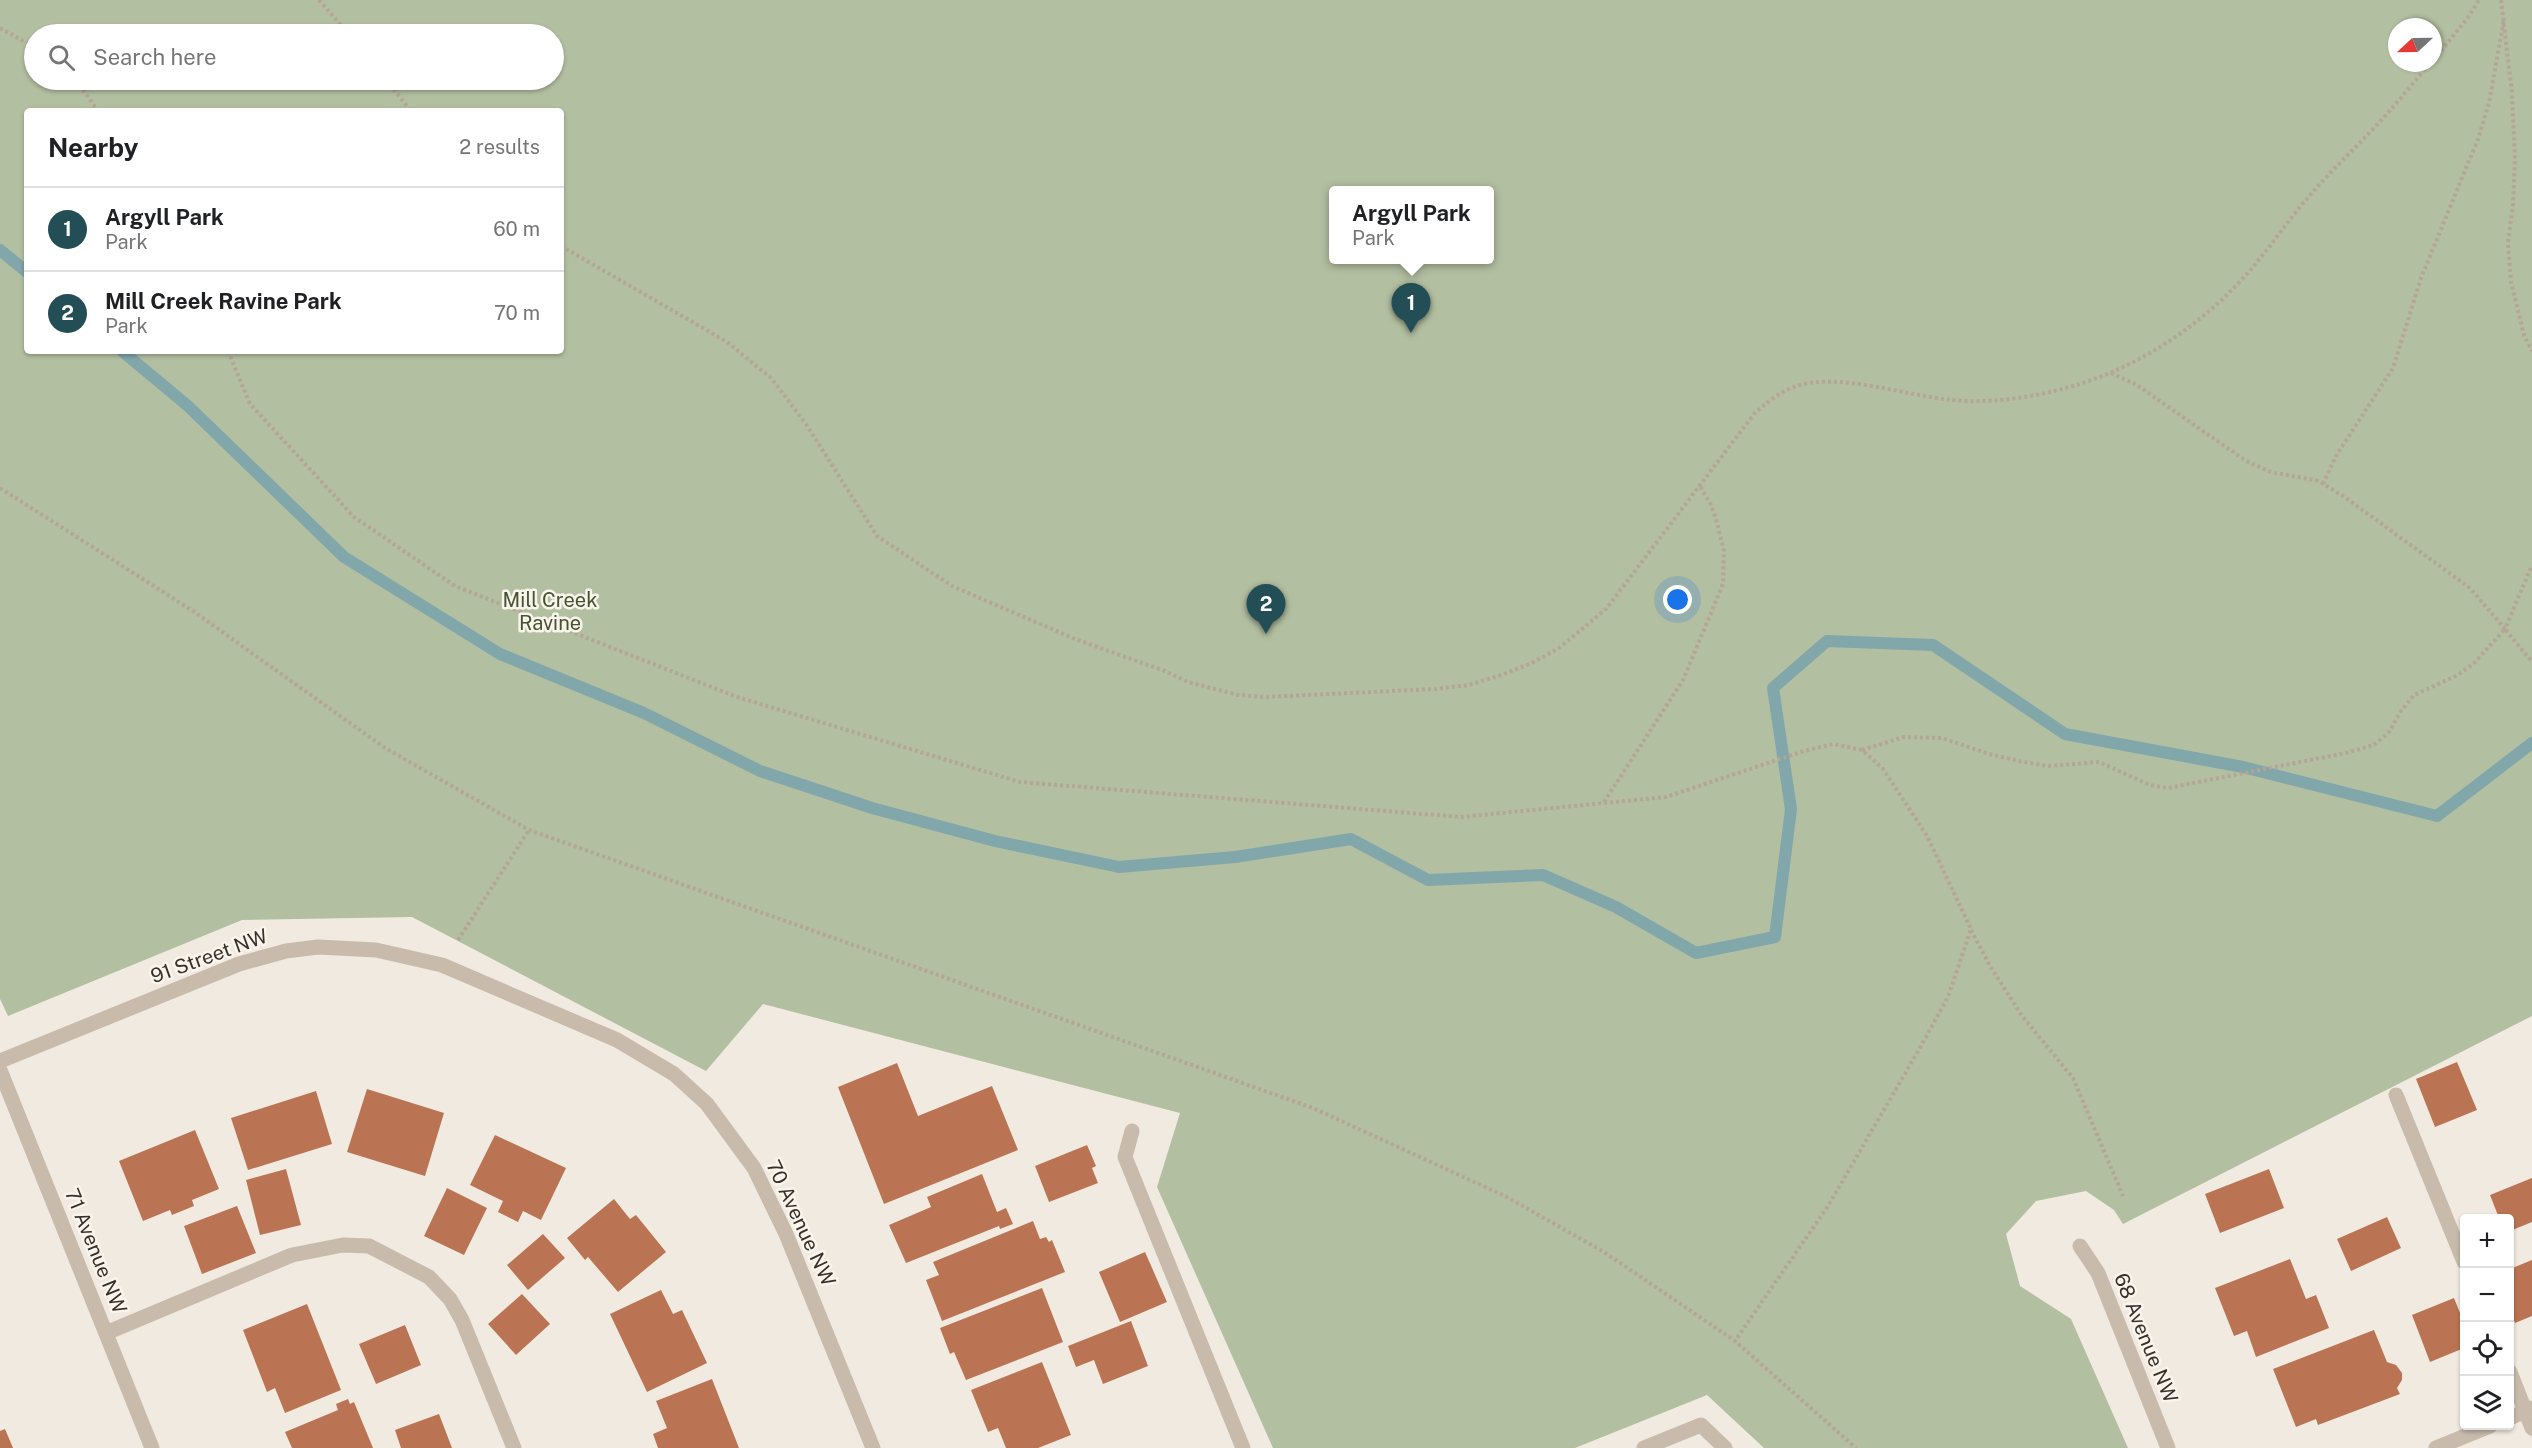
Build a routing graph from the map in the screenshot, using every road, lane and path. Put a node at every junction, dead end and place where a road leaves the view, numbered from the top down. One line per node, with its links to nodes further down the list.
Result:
1 (319, 0): 5 (path)
2 (2479, 0): 8 (path)
3 (2500, 0): 4 (path)
4 (2504, 19): 15 (path); 18 (path)
5 (339, 24)
6 (0, 28): 7 (path)
7 (24, 41)
8 (2442, 49)
9 (2422, 72): 17 (path)
10 (83, 90): 12 (path)
11 (394, 90): 13 (path)
12 (96, 108)
13 (409, 108)
14 (564, 248): 19 (path)
15 (2532, 351)
16 (229, 354): 25 (path)
17 (2110, 373): 18 (path); 19 (path)
18 (2323, 484): 22 (path)
19 (1700, 486): 25 (path)
20 (0, 488): 26 (path)
21 (2532, 565): 22 (path)
22 (2505, 629): 23 (path); 24 (path)
23 (2532, 662)
24 (1862, 750): 25 (path); 27 (path)
25 (1604, 802)
26 (529, 830): 28 (path); 38 (path)
27 (1971, 929): 34 (path); 38 (path)
28 (442, 965): 29 (street, 91 Street NW); 46 (street, 70 Avenue NW)
29 (0, 1061)
30 (0, 1070): 32 (street, 71 Avenue NW)
31 (2396, 1095): 36 (street)
32 (5, 1097): 37 (street, 71 Avenue NW)
33 (1132, 1131): 47 (street)
34 (2123, 1196)
35 (2080, 1246): 51 (street, 68 Avenue NW)
36 (2460, 1252)
37 (106, 1333): 44 (street, 71 Avenue NW); 45 (street)
38 (1735, 1341): 50 (path)
39 (2512, 1376): 40 (street)
40 (2529, 1410): 41 (street); 42 (street)
41 (2514, 1416)
42 (2532, 1428)
43 (2478, 1430): 52 (street)
44 (152, 1448)
45 (514, 1448)
46 (873, 1448)
47 (1243, 1448)
48 (1644, 1448): 49 (street)
49 (1725, 1448)
50 (1856, 1448)
51 (2168, 1448)
52 (2436, 1448)

